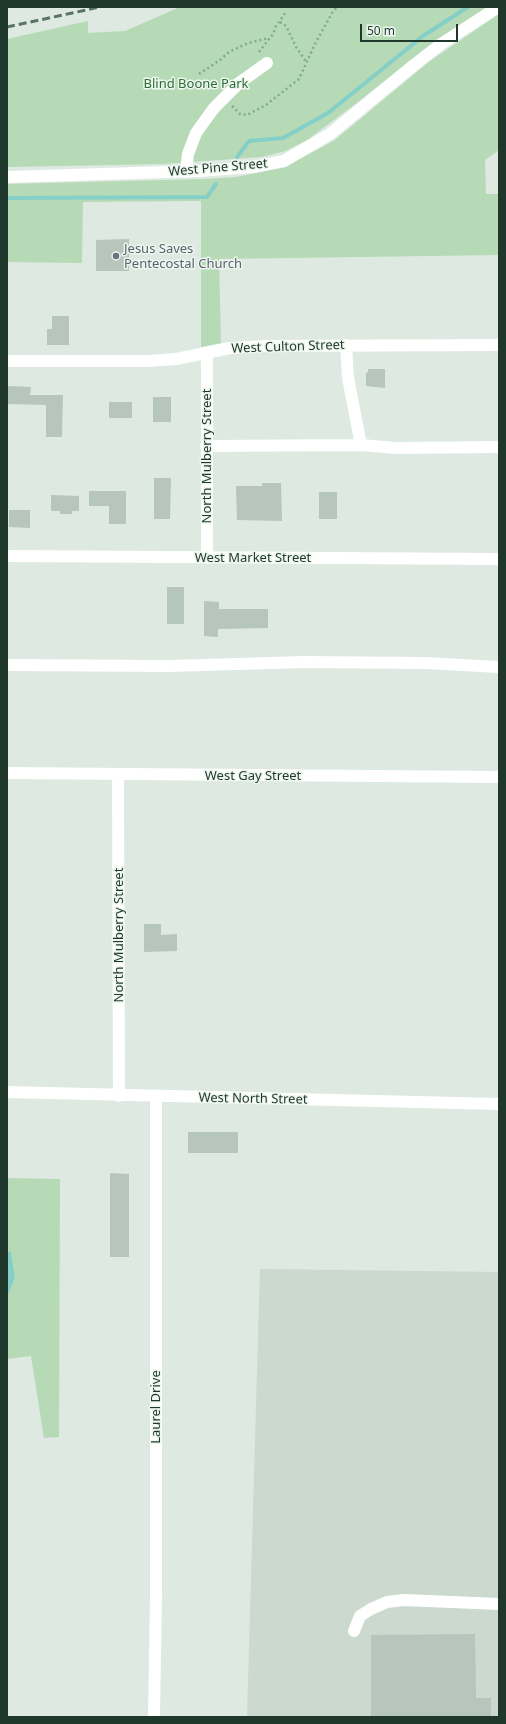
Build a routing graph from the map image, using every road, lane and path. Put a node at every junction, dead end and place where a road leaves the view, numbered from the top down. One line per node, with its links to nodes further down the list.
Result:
1 (337, 7): 7 (path)
2 (498, 7): 11 (street, West Pine Street)
3 (286, 12): 4 (path)
4 (280, 22): 5 (path); 7 (path)
5 (268, 38): 6 (path); 9 (path)
6 (259, 52)
7 (307, 61): 10 (path)
8 (267, 63): 11 (street)
9 (200, 74)
10 (236, 112)
11 (186, 172): 12 (street, West Pine Street)
12 (7, 177)
13 (499, 344): 14 (street, West Culton Street)
14 (346, 346): 15 (street, West Culton Street); 17 (street)
15 (207, 353): 16 (street, West Culton Street); 18 (street, North Mulberry Street)
16 (7, 361)
17 (360, 445): 18 (street); 19 (street)
18 (206, 446): 21 (street, North Mulberry Street)
19 (499, 447)
20 (7, 556): 21 (street, West Market Street)
21 (207, 558): 22 (street, West Market Street)
22 (499, 559)
23 (7, 665): 24 (street)
24 (499, 667)
25 (7, 773): 26 (street, West Gay Street)
26 (118, 775): 27 (street, West Gay Street); 29 (street, North Mulberry Street)
27 (499, 777)
28 (7, 1092): 29 (street, West North Street)
29 (119, 1096): 30 (street, West North Street)
30 (156, 1096): 31 (street, West North Street); 34 (street, Laurel Drive)
31 (499, 1104)
32 (499, 1604): 33 (street)
33 (354, 1631)
34 (154, 1717)

